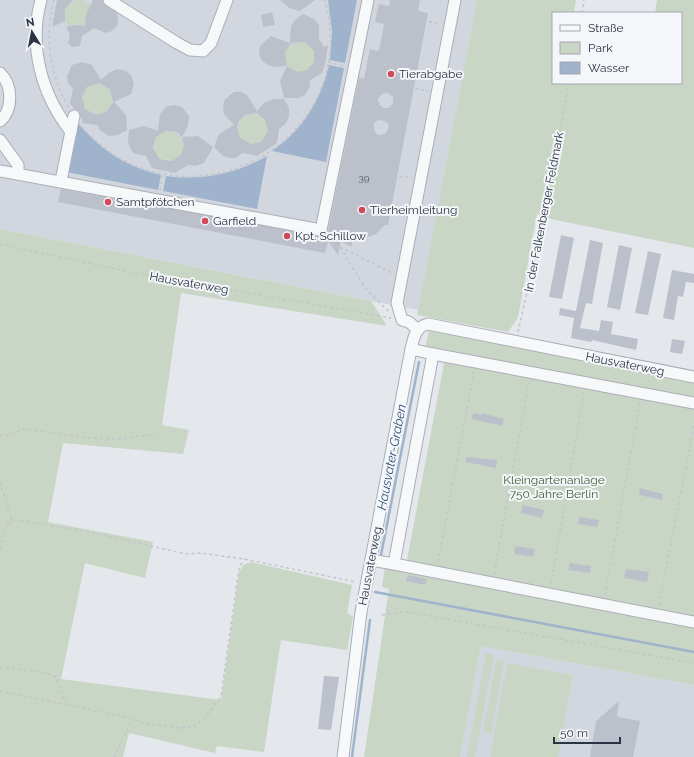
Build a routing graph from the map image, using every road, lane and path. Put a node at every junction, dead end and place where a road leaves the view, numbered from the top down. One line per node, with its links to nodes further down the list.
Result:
1 (41, 0): 19 (street)
2 (54, 0): 17 (path)
3 (109, 0): 4 (street)
4 (227, 0)
5 (325, 0): 11 (path)
6 (455, 0): 10 (street)
7 (584, 0): 9 (path)
8 (367, 5): 10 (path); 12 (street)
9 (582, 12)
10 (450, 26): 14 (street)
11 (328, 62): 12 (path); 23 (path)
12 (354, 68): 14 (path); 16 (path); 25 (street)
13 (0, 73): 18 (street)
14 (442, 75): 16 (street)
15 (569, 84): 31 (path, In der Falkenberger Feldmark)
16 (438, 94): 27 (street)
17 (74, 116): 19 (street); 23 (path)
18 (0, 121)
19 (71, 132): 24 (street)
20 (0, 140): 22 (street)
21 (0, 170): 22 (street)
22 (18, 174): 24 (street)
23 (163, 174): 25 (path)
24 (61, 181): 25 (street)
25 (159, 200)
26 (0, 244): 28 (path, Hausvaterweg)
27 (402, 276): 29 (street); 29 (path)
28 (379, 316)
29 (402, 320): 30 (street)
30 (418, 330): 31 (street, Hausvaterweg); 32 (street, Hausvaterweg)
31 (516, 341): 36 (street, Hausvaterweg)
32 (411, 349): 33 (street); 49 (street, Hausvaterweg)
33 (434, 354): 34 (street); 50 (street)
34 (476, 361): 35 (street); 51 (path)
35 (531, 372): 37 (street); 53 (path)
36 (694, 377)
37 (586, 383): 38 (street); 54 (path)
38 (642, 394): 39 (street); 55 (path)
39 (694, 403)
40 (694, 426): 57 (path)
41 (0, 435): 42 (path)
42 (156, 438)
43 (0, 482): 44 (path)
44 (12, 519): 45 (path); 48 (path)
45 (8, 523): 46 (path); 47 (path)
46 (13, 524)
47 (0, 549)
48 (244, 559): 52 (path); 63 (path)
49 (371, 560): 50 (street); 52 (street, Hausvaterweg)
50 (394, 564): 51 (street)
51 (436, 573): 53 (street)
52 (366, 584): 65 (street, Hausvaterweg)
53 (492, 584): 54 (street)
54 (549, 595): 55 (street)
55 (603, 605): 57 (street)
56 (382, 615): 59 (path)
57 (658, 615): 58 (street)
58 (694, 622)
59 (694, 663)
60 (0, 667): 62 (path)
61 (0, 691): 62 (path)
62 (66, 705): 63 (path)
63 (132, 719): 64 (path)
64 (114, 757)
65 (343, 757)

